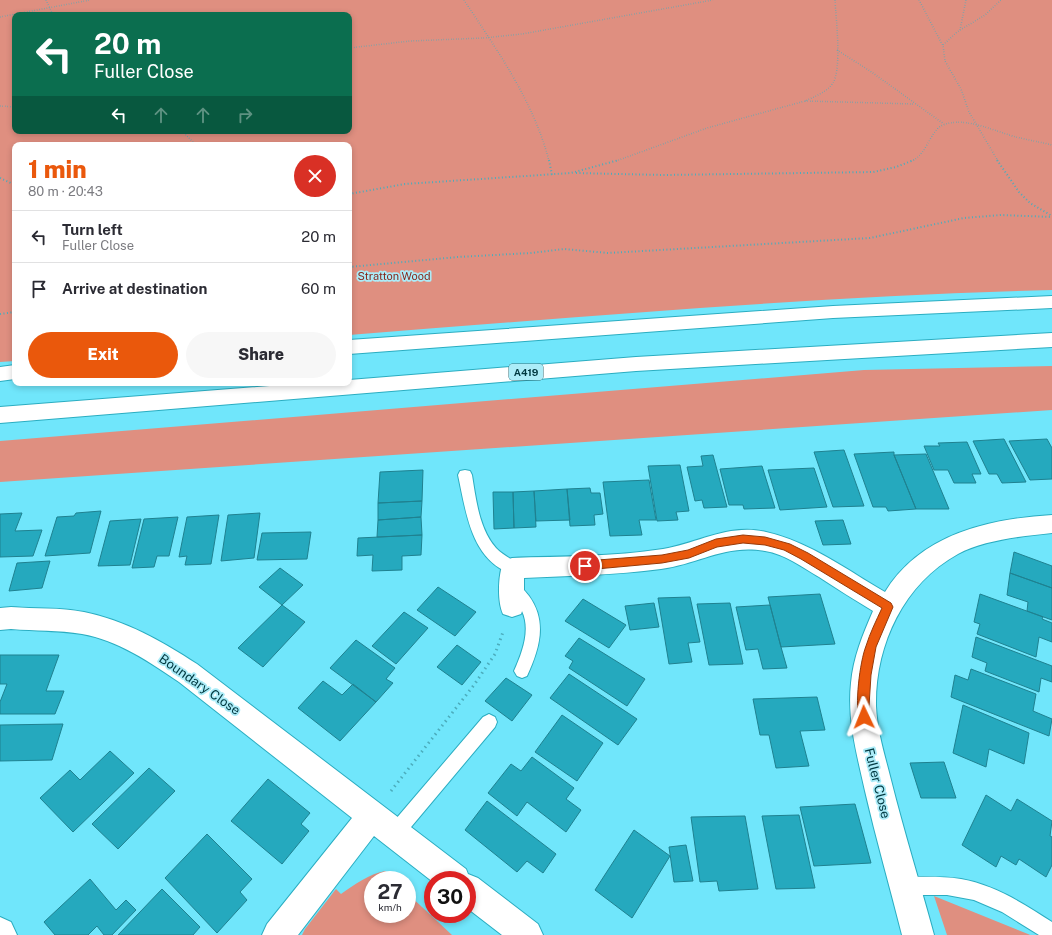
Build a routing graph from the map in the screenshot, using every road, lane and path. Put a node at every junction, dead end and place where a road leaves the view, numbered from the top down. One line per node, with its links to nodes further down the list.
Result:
1 (46, 0): 9 (path)
2 (90, 0): 9 (path)
3 (464, 0): 15 (path)
4 (714, 0): 15 (path)
5 (835, 0): 18 (path)
6 (919, 0): 16 (path)
7 (966, 0): 14 (path)
8 (1001, 0): 14 (path)
9 (50, 8): 10 (path); 11 (path)
10 (28, 12)
11 (52, 12)
12 (12, 15): 13 (path)
13 (0, 17)
14 (960, 31): 16 (path)
15 (488, 38): 17 (path); 29 (path)
16 (943, 46): 23 (path)
17 (352, 48)
18 (837, 50): 19 (path); 20 (path)
19 (805, 101): 20 (path); 28 (path)
20 (915, 104): 24 (path)
21 (0, 106): 22 (path)
22 (12, 107)
23 (975, 124): 24 (path); 27 (path); 33 (path)
24 (944, 125): 28 (path)
25 (185, 134): 26 (path)
26 (193, 142)
27 (1052, 144)
28 (571, 173): 29 (path)
29 (552, 175): 32 (path)
30 (0, 178): 31 (path)
31 (12, 184)
32 (352, 193)
33 (1052, 216): 34 (path)
34 (352, 267)
35 (1052, 302): 39 (main road)
36 (12, 312): 37 (path)
37 (0, 314)
38 (1052, 340): 42 (main road, A419)
39 (352, 347)
40 (12, 372): 41 (main road)
41 (0, 374)
42 (0, 415)
43 (465, 475): 45 (lane)
44 (1052, 524): 46 (main road, Fuller Close)
45 (512, 587): 46 (main road); 48 (lane); 50 (path)
46 (888, 607): 53 (main road, Fuller Close)
47 (0, 620): 50 (main road, Boundary Close)
48 (522, 671)
49 (489, 722): 51 (lane)
50 (372, 815): 51 (main road, Boundary Close); 56 (main road)
51 (395, 833): 52 (main road, Boundary Close)
52 (444, 871)
53 (905, 886): 55 (lane); 58 (main road, Fuller Close)
54 (476, 896): 57 (main road)
55 (1052, 933)
56 (278, 935)
57 (527, 935)
58 (918, 935)

